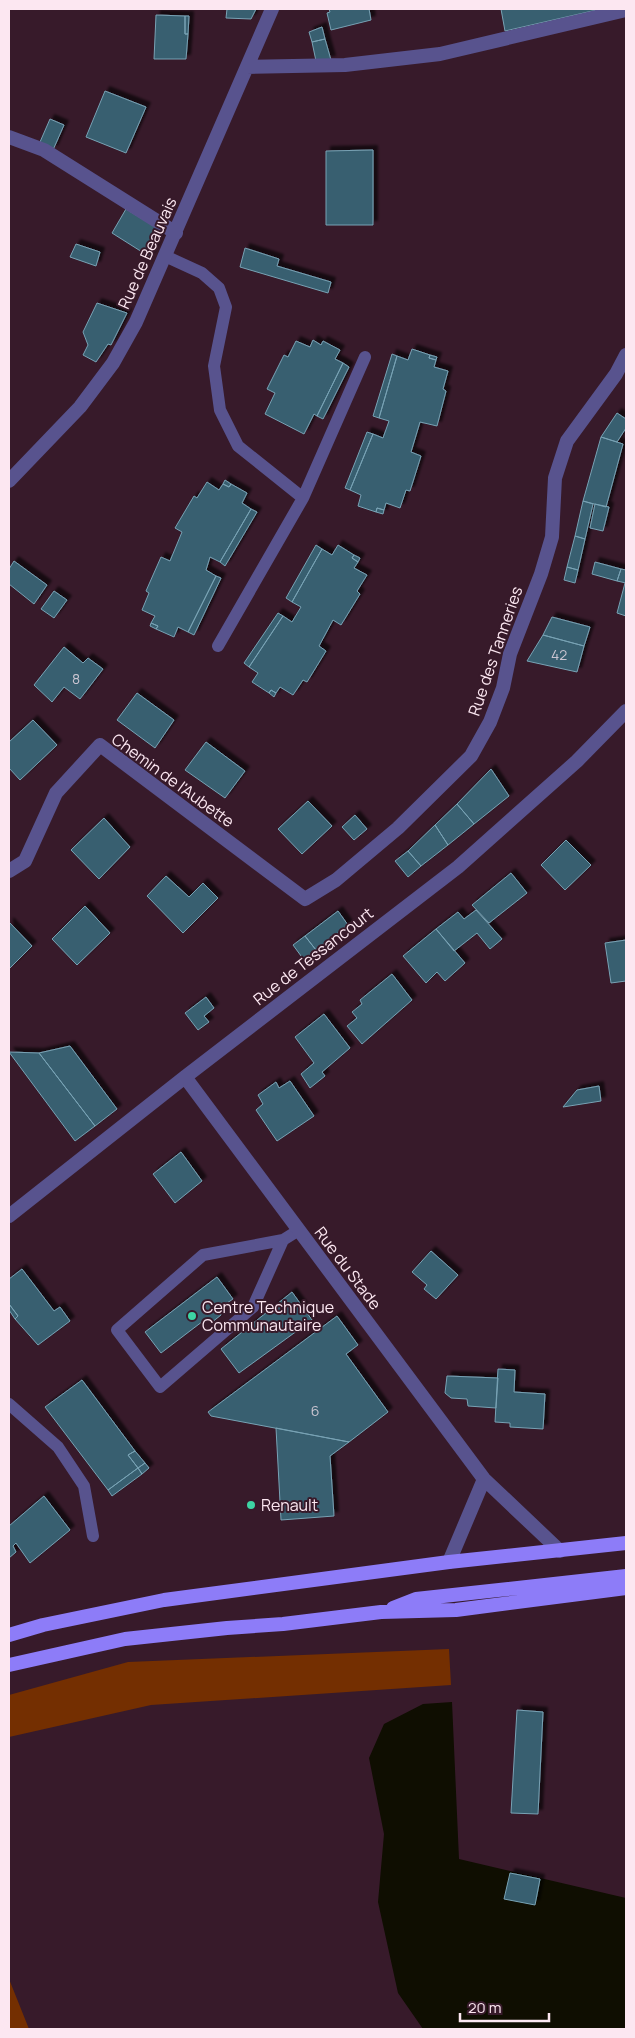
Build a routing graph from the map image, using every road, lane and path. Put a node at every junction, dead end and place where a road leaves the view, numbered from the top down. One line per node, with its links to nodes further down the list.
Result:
1 (272, 9): 3 (street, Rue de Beauvais)
2 (626, 10): 3 (street)
3 (247, 67): 5 (street, Rue de Beauvais)
4 (9, 137): 5 (street)
5 (176, 233): 6 (street, Rue de Beauvais)
6 (165, 256): 9 (street, Rue de Beauvais); 10 (lane)
7 (626, 355): 14 (street, Rue des Tanneries)
8 (365, 357): 10 (lane)
9 (9, 481)
10 (303, 498): 11 (lane)
11 (218, 646)
12 (626, 711): 15 (street, Rue de Tessancourt)
13 (9, 871): 14 (street, Chemin de l'Aubette)
14 (305, 898)
15 (185, 1077): 16 (street, Rue de Tessancourt); 17 (street, Rue du Stade)
16 (9, 1216)
17 (299, 1230): 18 (lane); 20 (street, Rue du Stade)
18 (283, 1240): 18 (lane)
19 (9, 1404): 21 (lane)
20 (484, 1479): 23 (street, Rue du Stade); 24 (street)
21 (93, 1536)
22 (626, 1543): 23 (main road)
23 (560, 1551): 24 (main road)
24 (450, 1562): 28 (main road)
25 (626, 1576): 27 (main road)
26 (626, 1588): 27 (main road)
27 (380, 1612): 29 (main road)
28 (9, 1635)
29 (9, 1665)

